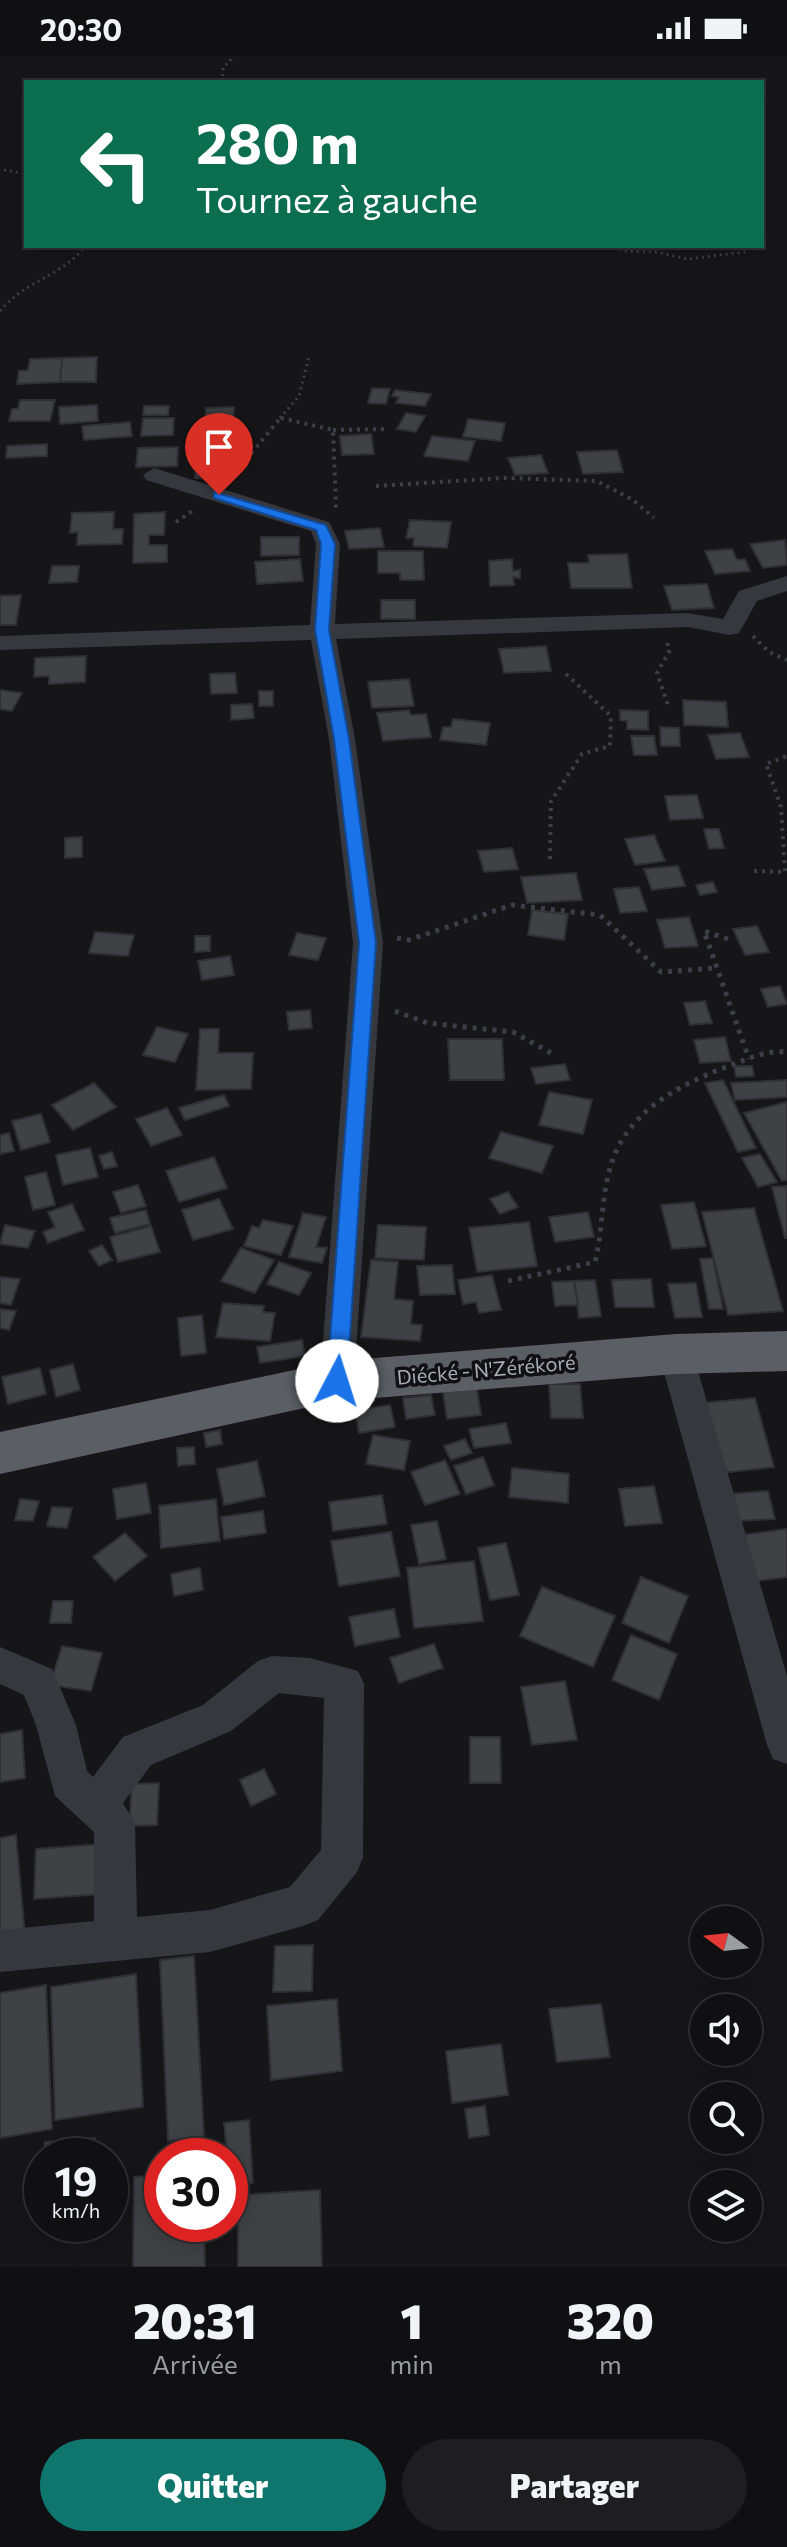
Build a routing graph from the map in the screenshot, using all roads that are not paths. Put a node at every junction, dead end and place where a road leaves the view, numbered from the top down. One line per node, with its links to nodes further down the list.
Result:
1 (154, 475): 3 (street)
2 (787, 583): 3 (street)
3 (322, 630): 4 (street); 7 (street)
4 (0, 643)
5 (787, 1351): 6 (highway, Diécké - N'Zérékoré)
6 (676, 1354): 7 (highway, Diécké - N'Zérékoré); 10 (street)
7 (337, 1381): 8 (highway, Diécké - N'Zérékoré)
8 (0, 1453)
9 (0, 1665): 11 (street)
10 (787, 1745)
11 (95, 1807): 12 (street); 12 (street)
12 (116, 1940): 13 (street)
13 (0, 1951)

